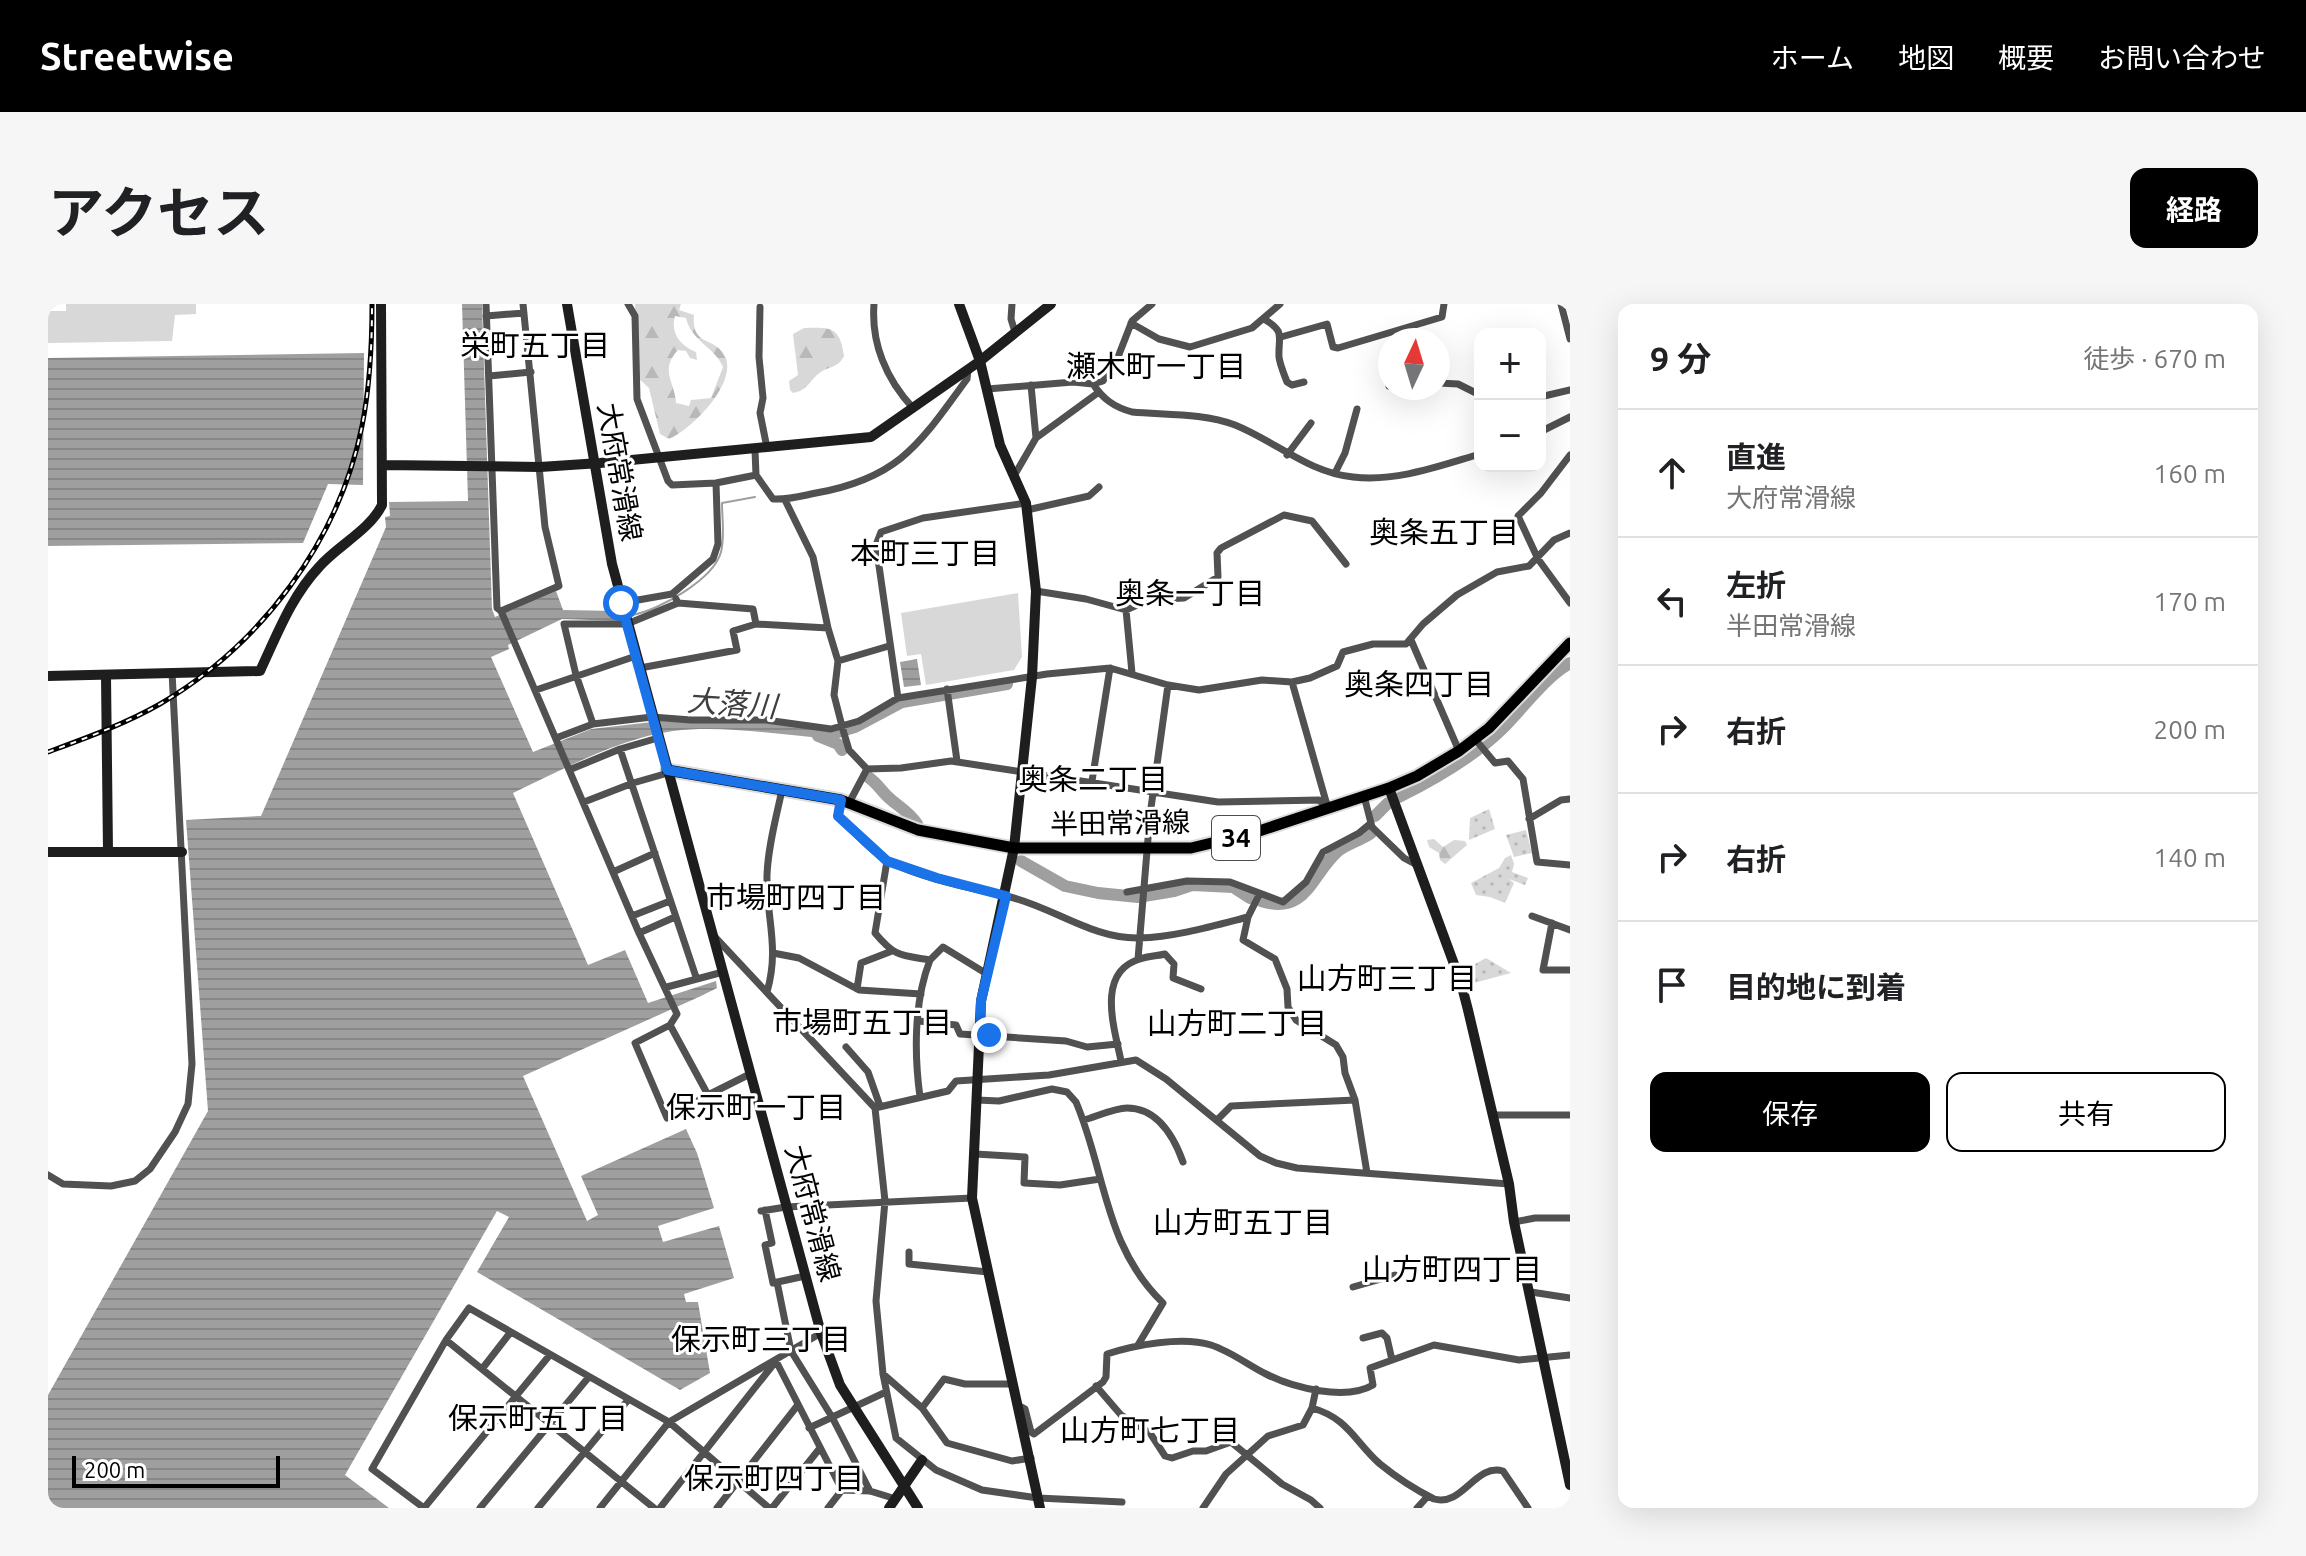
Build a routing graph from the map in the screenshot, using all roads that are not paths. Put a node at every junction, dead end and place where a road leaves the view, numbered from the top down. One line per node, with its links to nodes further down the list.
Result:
1 (381, 304): 48 (street)
2 (486, 304): 15 (street)
3 (567, 304): 46 (street, 大府常滑線)
4 (628, 304): 45 (street)
5 (874, 304): 34 (street)
6 (959, 304): 21 (street)
7 (1012, 304): 18 (street)
8 (1051, 304): 18 (street)
9 (1152, 304): 17 (street)
10 (1280, 304): 16 (street)
11 (1444, 304): 19 (street)
12 (1561, 304): 20 (street)
13 (760, 307): 40 (street)
14 (524, 308): 15 (street); 23 (street)
15 (486, 316): 24 (street)
16 (1264, 319): 17 (street); 19 (street)
17 (1131, 323): 26 (street)
18 (1015, 332): 21 (street)
19 (1281, 337): 25 (street)
20 (1570, 339)
21 (980, 361): 22 (street); 29 (street)
22 (968, 370): 34 (street); 55 (street)
23 (531, 372): 24 (street); 49 (street)
24 (489, 376): 47 (street)
25 (1304, 382)
26 (1093, 384): 28 (street); 31 (street)
27 (1450, 384): 32 (street)
28 (1031, 385): 29 (street); 39 (street)
29 (987, 389): 52 (street)
30 (1570, 390): 33 (street)
31 (1099, 392): 39 (street); 42 (street)
32 (1474, 392)
33 (1546, 396)
34 (913, 408): 40 (street)
35 (1357, 409): 50 (street)
36 (1570, 417): 38 (street)
37 (1311, 423): 42 (street)
38 (1546, 429)
39 (1036, 438): 52 (street)
40 (767, 448): 41 (street)
41 (755, 450): 45 (street); 51 (street)
42 (1287, 455): 50 (street)
43 (1570, 455): 58 (street)
44 (1474, 456): 50 (street)
45 (661, 458): 46 (street); 53 (street)
46 (592, 462): 49 (street); 65 (street, 大府常滑線)
47 (490, 464): 48 (street); 49 (street); 64 (street)
48 (383, 465): 75 (street)
49 (540, 467): 64 (street)
50 (1335, 473)
51 (756, 475): 53 (street); 55 (street)
52 (1014, 477): 56 (street)
53 (716, 483): 61 (street)
54 (1099, 487): 56 (street)
55 (785, 500): 67 (street)
56 (1027, 507): 60 (street); 70 (street)
57 (1570, 533): 58 (street)
58 (1538, 559): 62 (street); 68 (street)
59 (1346, 564): 63 (street)
60 (1036, 591): 63 (street); 80 (street)
61 (675, 598): 65 (street); 65 (street); 66 (street)
62 (1570, 603)
63 (1126, 610): 76 (street)
64 (501, 611): 84 (street)
65 (625, 615): 71 (street, 大府常滑線); 77 (street)
66 (756, 624): 67 (street); 73 (street)
67 (828, 628): 72 (street)
68 (1411, 640): 81 (street); 93 (street)
69 (1570, 643): 91 (main road, 半田常滑線 / 34)
70 (889, 646): 72 (street); 85 (street)
71 (636, 656): 73 (street, 大府常滑線); 77 (street)
72 (838, 661): 88 (street)
73 (640, 668): 86 (street, 大府常滑線)
74 (1110, 668): 76 (street); 80 (street); 99 (street)
75 (172, 672): 79 (street); 115 (street)
76 (1132, 673): 82 (street)
77 (576, 675): 84 (street); 87 (street)
78 (48, 676): 79 (street)
79 (106, 676): 114 (street)
80 (1032, 677): 83 (street); 97 (street)
81 (1292, 682): 82 (street); 108 (street)
82 (1168, 685): 103 (street)
83 (947, 689): 85 (street); 94 (street)
84 (536, 690): 90 (street)
85 (898, 698): 88 (street)
86 (653, 719): 87 (street); 88 (street); 89 (street, 大府常滑線)
87 (593, 724): 90 (street)
88 (843, 731): 95 (street)
89 (657, 736): 92 (street); 98 (street, 大府常滑線)
90 (556, 738): 96 (street)
91 (1479, 745): 93 (main road, 半田常滑線 / 34); 109 (street)
92 (620, 749): 96 (street); 100 (street)
93 (1459, 751): 101 (main road, 半田常滑線 / 34)
94 (957, 761): 95 (street); 97 (street)
95 (867, 769): 106 (street)
96 (569, 770): 107 (street)
97 (1023, 771): 99 (street); 111 (street)
98 (667, 772): 100 (street); 102 (main road, 半田常滑線 / 34); 133 (street, 大府常滑線)
99 (1092, 781): 103 (street)
100 (633, 783): 107 (street); 116 (street)
101 (1389, 788): 104 (main road, 半田常滑線 / 34); 119 (street)
102 (782, 790): 106 (main road, 半田常滑線 / 34); 136 (street)
103 (1154, 792): 108 (street); 112 (street)
104 (1364, 796): 108 (main road, 半田常滑線 / 34); 110 (street)
105 (1570, 799): 109 (street)
106 (845, 801): 111 (main road, 半田常滑線 / 34); 117 (street)
107 (584, 802): 120 (street)
108 (1327, 807): 112 (main road, 半田常滑線 / 34)
109 (1529, 819): 118 (street)
110 (1371, 823): 119 (street); 123 (street)
111 (1014, 848): 112 (main road, 半田常滑線 / 34); 124 (street)
112 (1149, 849): 122 (street)
113 (48, 852): 114 (street)
114 (108, 852): 115 (street)
115 (182, 852): 170 (street)
116 (655, 853): 120 (street); 125 (street)
117 (887, 861): 124 (street); 135 (street)
118 (1570, 865)
119 (1419, 866): 163 (street)
120 (613, 872): 126 (street)
121 (1127, 892): 122 (street)
122 (1144, 895): 123 (street); 134 (street)
123 (1259, 895): 129 (street)
124 (1006, 896): 134 (street); 141 (street)
125 (670, 901): 126 (street); 128 (street)
126 (632, 916): 132 (street)
127 (1532, 916): 130 (street)
128 (675, 917): 132 (street); 142 (street)
129 (1248, 917): 134 (street); 161 (street)
130 (1552, 923): 131 (street); 139 (street)
131 (1570, 930)
132 (639, 933): 143 (street)
133 (712, 935): 140 (street, 大府常滑線); 146 (street)
134 (1141, 938): 137 (street)
135 (892, 951): 138 (street); 144 (street)
136 (773, 953): 144 (street); 146 (street)
137 (1138, 959): 145 (street); 151 (street)
138 (930, 960): 141 (street); 147 (street)
139 (1570, 970)
140 (723, 972): 142 (street); 154 (street, 大府常滑線)
141 (987, 974): 150 (street)
142 (696, 977): 143 (street)
143 (667, 987): 149 (street)
144 (857, 989): 147 (street)
145 (1201, 989)
146 (767, 992): 162 (street)
147 (921, 994): 148 (street)
148 (919, 1021): 150 (street); 159 (street)
149 (670, 1025): 158 (street); 158 (street)
150 (980, 1034): 151 (street); 156 (street)
151 (1118, 1044): 153 (street)
152 (846, 1047): 162 (street)
153 (1121, 1061): 155 (street); 166 (street)
154 (750, 1074): 158 (street); 175 (street, 大府常滑線)
155 (1049, 1075): 156 (street); 157 (street)
156 (978, 1079): 159 (street); 160 (street)
157 (1052, 1089): 160 (street); 165 (street)
158 (708, 1095)
159 (920, 1097): 162 (street)
160 (977, 1100): 167 (street)
161 (1355, 1100): 166 (street); 169 (street)
162 (877, 1107): 174 (street)
163 (1493, 1115): 164 (street); 172 (street)
164 (1570, 1115)
165 (1084, 1120): 168 (street); 171 (street)
166 (1217, 1120): 169 (street)
167 (975, 1154): 171 (street); 173 (street)
168 (1183, 1162)
169 (1367, 1173): 172 (street)
170 (48, 1175)
171 (1100, 1179): 190 (street)
172 (1509, 1184): 177 (street)
173 (972, 1198): 174 (street); 179 (street)
174 (885, 1201): 175 (street); 198 (street)
175 (786, 1207): 181 (street, 大府常滑線); 182 (street)
176 (1570, 1218): 177 (street)
177 (1514, 1222): 184 (street)
178 (909, 1252): 179 (street)
179 (988, 1272): 200 (street)
180 (1395, 1275): 183 (street)
181 (805, 1276): 182 (street); 187 (street, 大府常滑線)
182 (777, 1282): 191 (street)
183 (1353, 1287)
184 (1531, 1292): 185 (street); 194 (street)
185 (1570, 1298)
186 (510, 1333): 189 (street); 193 (street); 197 (street)
187 (821, 1333): 191 (street); 207 (street, 大府常滑線)
188 (1363, 1338): 195 (street)
189 (446, 1340): 197 (street); 232 (street)
190 (1138, 1345): 201 (street); 202 (street)
191 (791, 1351): 196 (street); 211 (street)
192 (1570, 1355): 194 (street)
193 (549, 1356): 199 (street); 204 (street)
194 (1543, 1359): 195 (street); 223 (street)
195 (1392, 1360): 202 (street)
196 (776, 1361): 206 (street); 212 (street); 217 (street)
197 (482, 1369): 204 (street)
198 (883, 1374): 203 (street); 209 (street)
199 (588, 1378): 205 (street); 213 (street)
200 (1013, 1384): 208 (street); 209 (street)
201 (1096, 1386): 208 (street); 218 (street)
202 (1316, 1389): 210 (street)
203 (886, 1392): 207 (street); 220 (street)
204 (515, 1396): 213 (street); 232 (street)
205 (628, 1400): 212 (street); 216 (street)
206 (797, 1406): 214 (street); 222 (street)
207 (852, 1406): 211 (street); 224 (street, 大府常滑線)
208 (1019, 1406): 219 (street)
209 (922, 1408): 219 (street)
210 (1312, 1408): 218 (street); 227 (street)
211 (832, 1417): 214 (street); 226 (street)
212 (669, 1422): 217 (street); 221 (street)
213 (550, 1424): 216 (street); 233 (street)
214 (809, 1428): 215 (street)
215 (820, 1448): 225 (street); 238 (street)
216 (584, 1452): 221 (street); 234 (street)
217 (705, 1454): 222 (street); 236 (street)
218 (1248, 1454): 241 (street); 242 (street)
219 (1031, 1458): 228 (street)
220 (922, 1460): 224 (street); 228 (street)
221 (622, 1482): 235 (street); 236 (street)
222 (738, 1482): 237 (street); 238 (street)
223 (1570, 1485)
224 (904, 1487): 229 (street); 240 (street, 大府常滑線)
225 (842, 1490): 226 (street); 239 (street)
226 (870, 1491): 229 (street)
227 (1428, 1496): 230 (street); 243 (street)
228 (1039, 1503): 231 (street)
229 (893, 1504)
230 (1443, 1504): 244 (street)
231 (1123, 1506)
232 (424, 1508)
233 (480, 1508)
234 (538, 1508)
235 (600, 1508)
236 (657, 1508)
237 (717, 1508)
238 (771, 1508)
239 (828, 1508)
240 (918, 1508)
241 (1203, 1508)
242 (1320, 1508)
243 (1417, 1508)
244 (1528, 1508)

